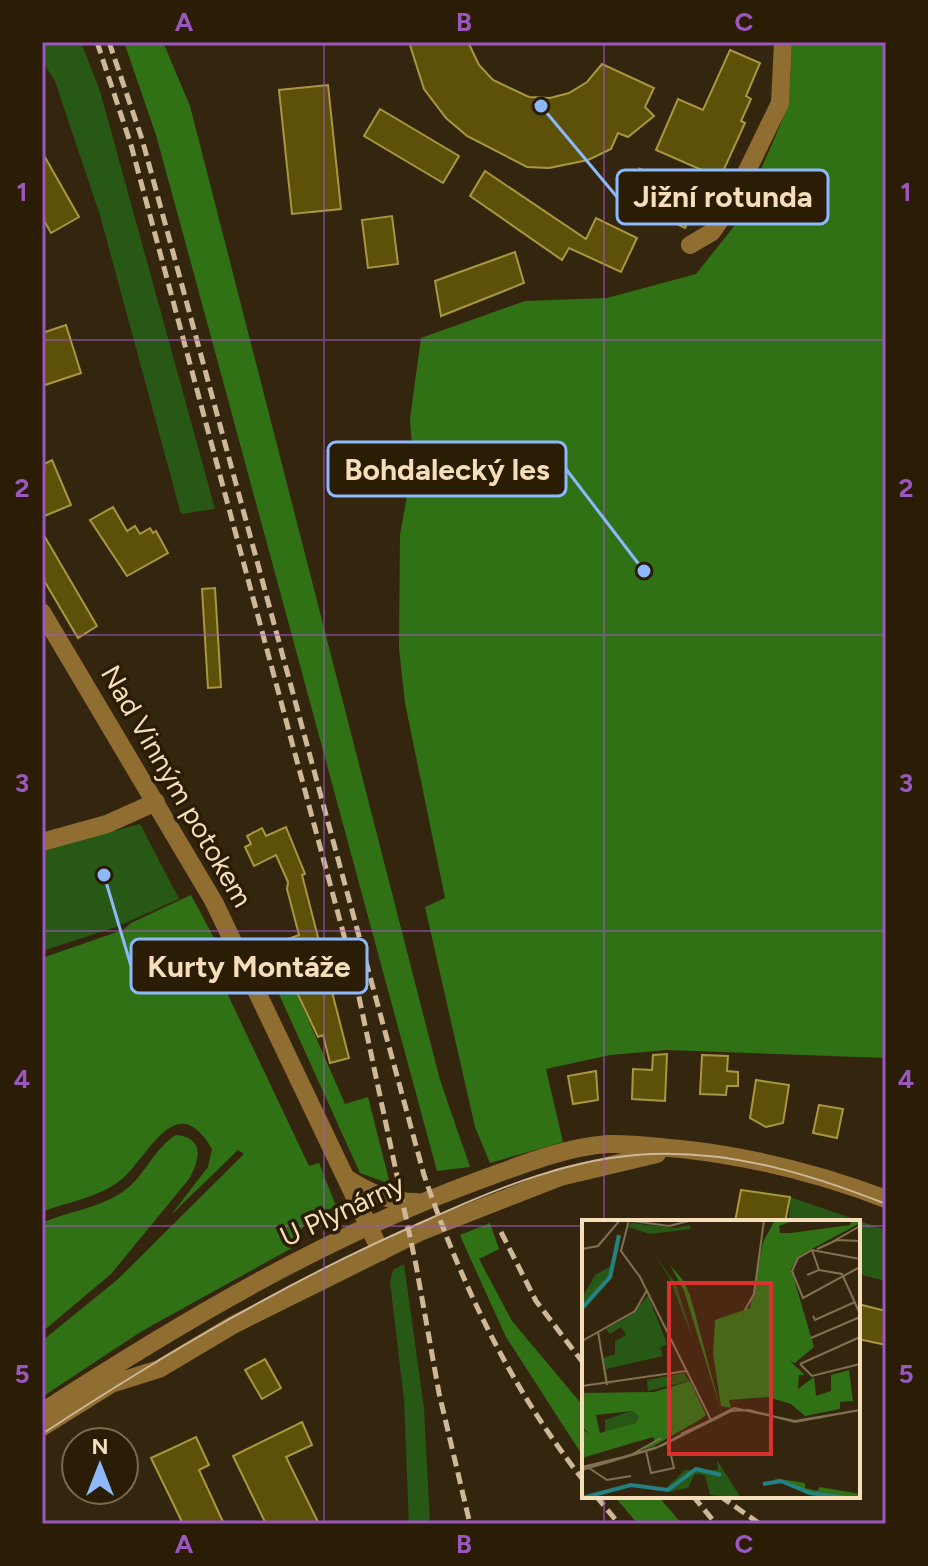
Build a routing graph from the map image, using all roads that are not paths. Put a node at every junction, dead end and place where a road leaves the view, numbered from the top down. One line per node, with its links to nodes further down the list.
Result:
1 (783, 42): 2 (street)
2 (690, 245)
3 (42, 612): 4 (street, Nad Vinným potokem)
4 (156, 802): 5 (street); 7 (street, Nad Vinným potokem)
5 (42, 842)
6 (695, 1151): 8 (street, U Plynárny); 9 (street, U Plynárny); 11 (street, U Plynárny)
7 (346, 1178): 9 (street); 10 (street, Nad Vinným potokem)
8 (886, 1199)
9 (424, 1202): 10 (street, U Plynárny)
10 (369, 1226): 11 (street, Nad Vinným potokem); 12 (street, U Plynárny)
11 (381, 1252): 13 (street, U Plynárny)
12 (42, 1412)
13 (42, 1427)

